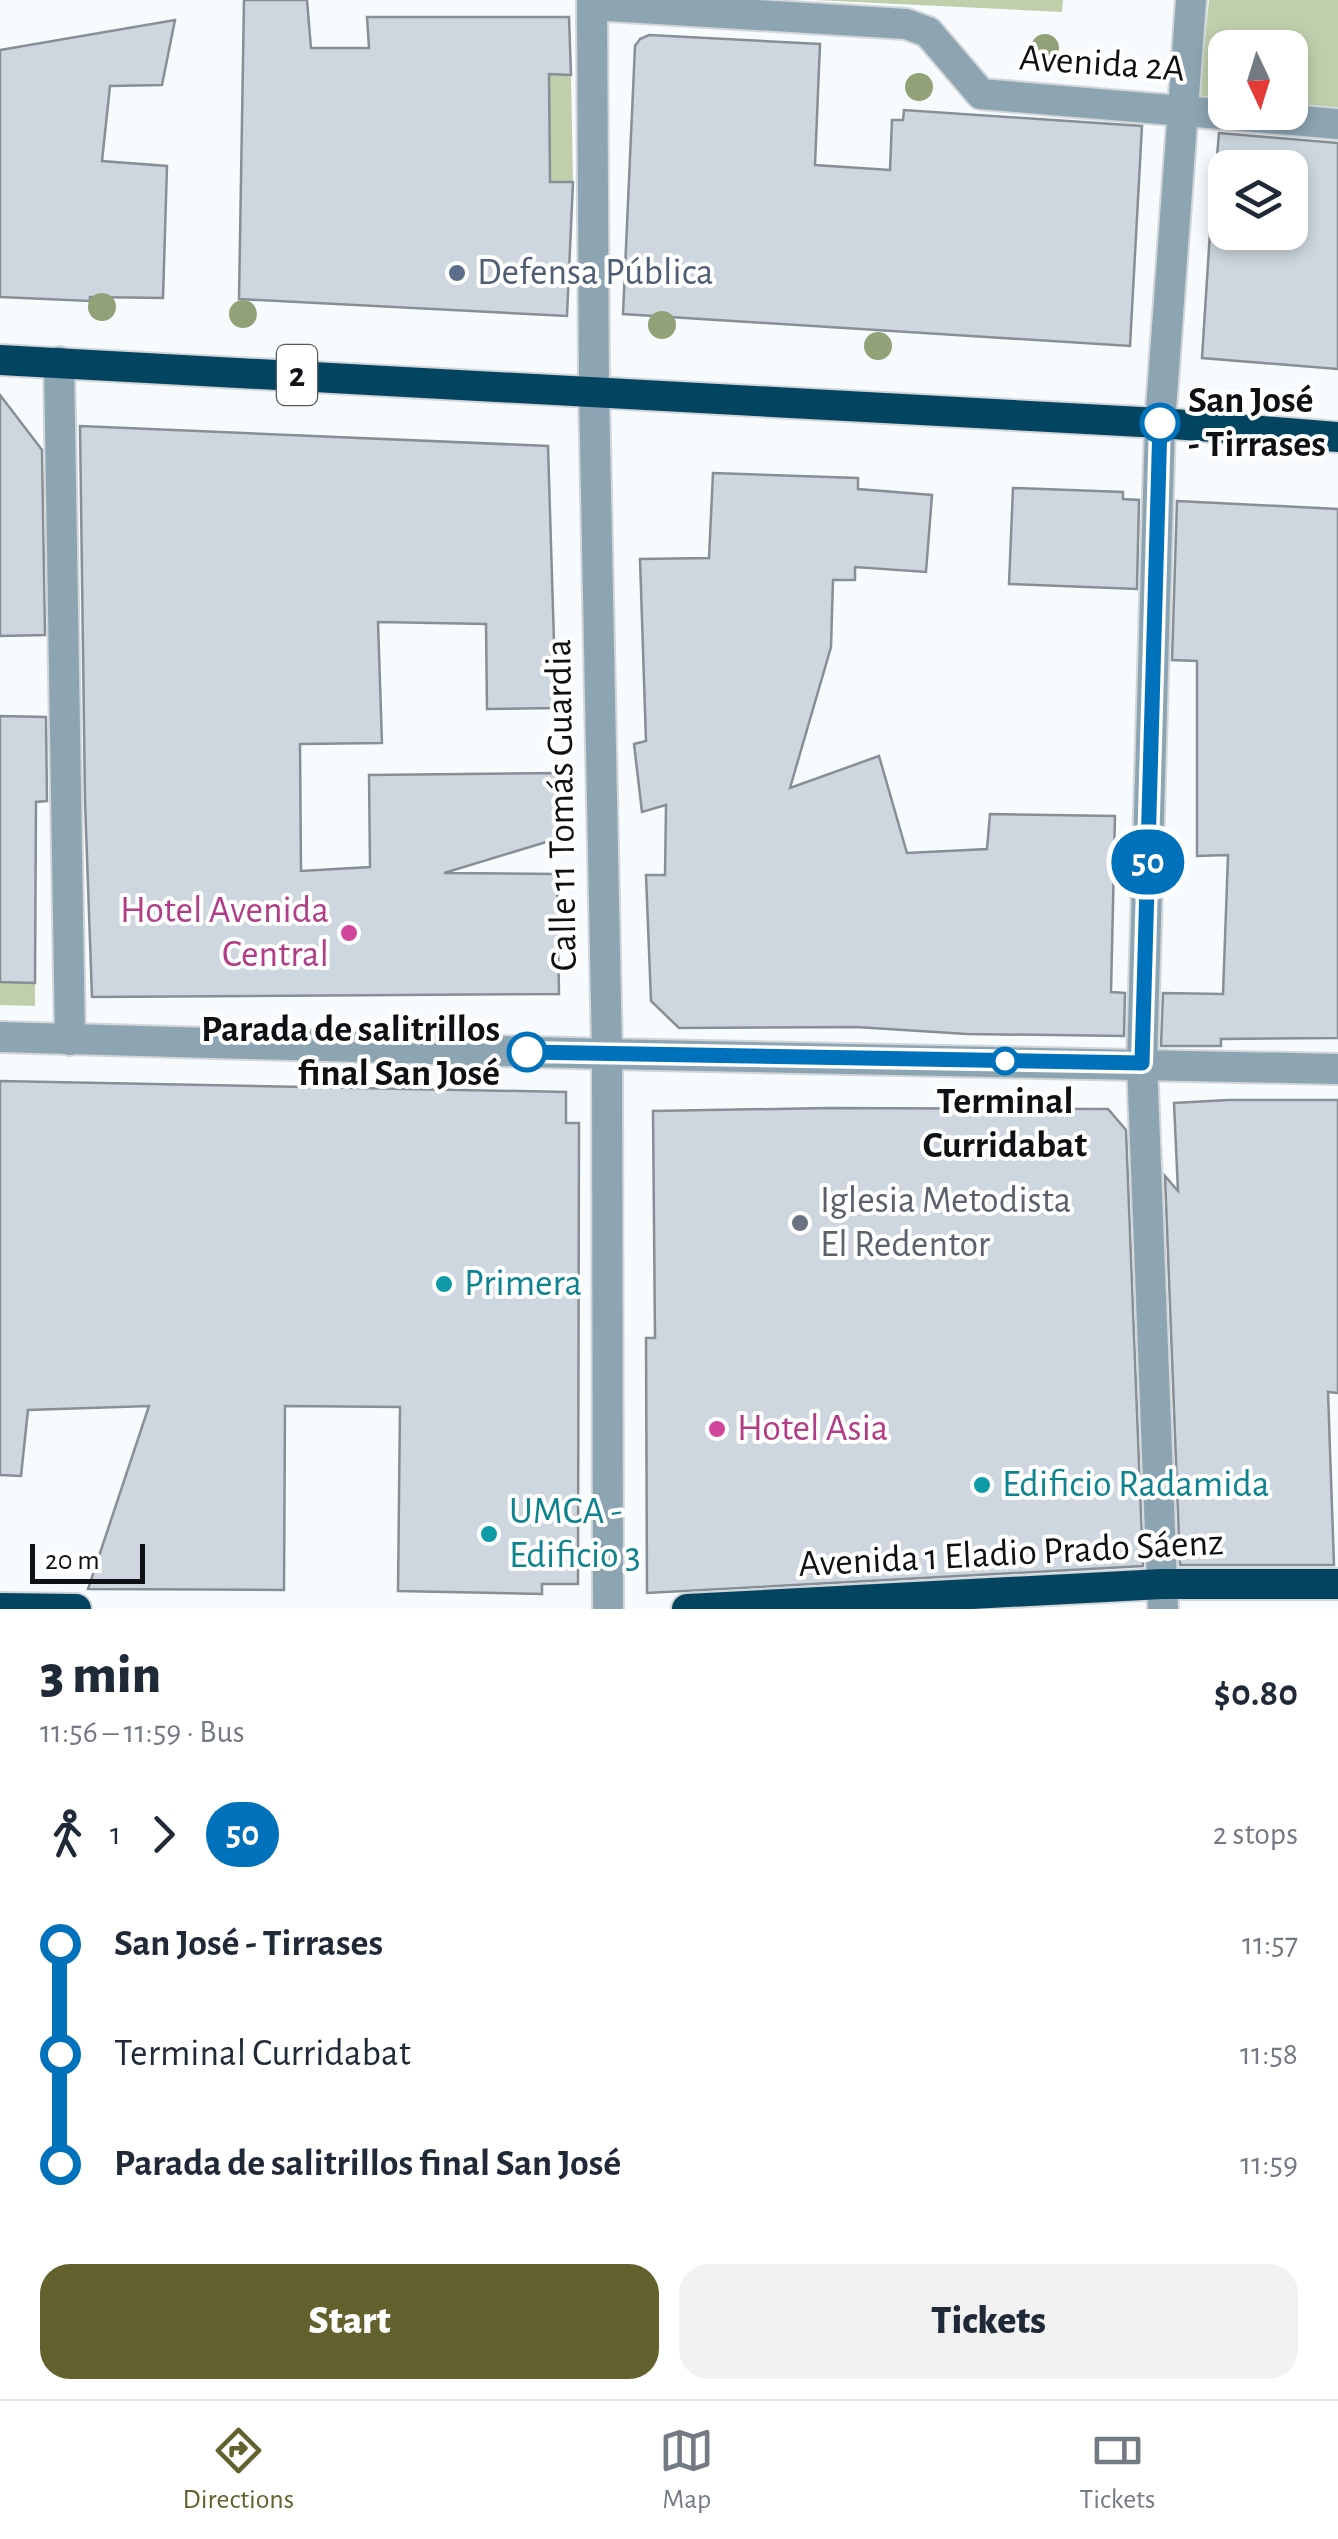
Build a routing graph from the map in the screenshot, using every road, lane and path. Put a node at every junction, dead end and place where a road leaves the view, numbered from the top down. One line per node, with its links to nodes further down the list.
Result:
1 (1191, 0): 3 (street)
2 (592, 3): 3 (street, Avenida 2A); 7 (street, Calle 11 Tomás Guardia)
3 (1182, 110): 4 (street, Avenida 2A); 8 (street)
4 (1338, 124)
5 (0, 360): 6 (highway, 2)
6 (59, 362): 7 (highway, 2); 11 (street)
7 (594, 391): 8 (highway, 2); 12 (street, Calle 11 Tomás Guardia)
8 (1160, 423): 9 (highway, 2); 13 (street)
9 (1338, 438)
10 (0, 1037): 11 (street)
11 (70, 1040): 12 (street)
12 (607, 1054): 13 (street); 19 (street, Calle 11 Tomás Guardia)
13 (1142, 1063): 14 (street); 16 (street)
14 (1338, 1069)
15 (1338, 1584): 16 (highway, Avenida 1 Eladio Prado Sáenz)
16 (1163, 1597): 20 (highway, Avenida 1 Eladio Prado Sáenz)
17 (0, 1608): 18 (highway)
18 (76, 1609)
19 (608, 1609)
20 (687, 1609)

